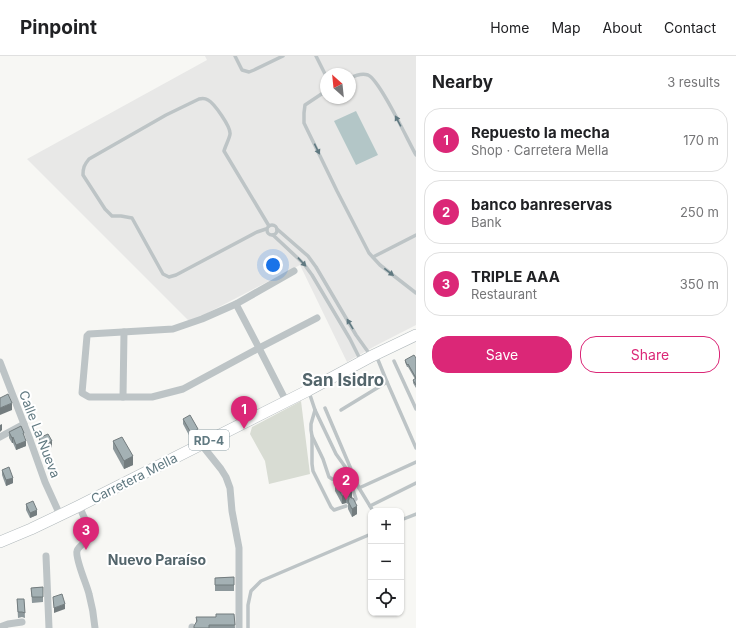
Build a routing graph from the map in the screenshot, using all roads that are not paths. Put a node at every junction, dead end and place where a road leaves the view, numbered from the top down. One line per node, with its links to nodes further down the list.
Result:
1 (235, 56): 2 (lane)
2 (283, 56)
3 (316, 56): 4 (lane)
4 (322, 68)
5 (356, 75): 7 (lane, one-way to 5)
6 (320, 95): 12 (lane, one-way to 12)
7 (416, 156)
8 (268, 228): 8 (lane); 9 (lane); 10 (lane)
9 (277, 229): 10 (lane); 20 (lane, one-way to 9)
10 (273, 235): 23 (lane, one-way to 23)
11 (416, 235): 12 (lane)
12 (373, 257): 14 (lane, one-way to 14)
13 (294, 271): 15 (street)
14 (416, 293)
15 (236, 304): 17 (street); 19 (street)
16 (317, 318): 19 (street)
17 (124, 332): 26 (street); 26 (street)
18 (416, 335): 20 (main road, Carretera Mella / RD-4)
19 (260, 348): 26 (street); 27 (street)
20 (374, 356): 23 (main road, Carretera Mella / RD-4); 24 (lane)
21 (394, 361): 29 (lane)
22 (0, 362): 32 (street, Calle La Nueva)
23 (361, 362): 25 (main road, Carretera Mella / RD-4)
24 (387, 382): 31 (lane); 36 (lane)
25 (309, 390): 27 (main road, Carretera Mella / RD-4); 30 (lane)
26 (123, 397)
27 (286, 401): 35 (main road, Carretera Mella / RD-4)
28 (325, 408): 40 (lane)
29 (416, 409)
30 (315, 410): 33 (lane); 38 (lane)
31 (341, 410)
32 (24, 424): 34 (street); 46 (street, Calle La Nueva)
33 (312, 436): 38 (lane); 43 (lane)
34 (0, 437)
35 (201, 444): 42 (main road, Carretera Mella / RD-4); 55 (street)
36 (416, 448)
37 (416, 462): 40 (lane)
38 (349, 474): 41 (lane)
39 (416, 483): 44 (lane)
40 (359, 488): 44 (lane)
41 (352, 503)
42 (79, 506): 46 (main road, Carretera Mella / RD-4); 54 (street)
43 (346, 506)
44 (370, 506)
45 (416, 514): 47 (lane)
46 (60, 515): 49 (main road, Carretera Mella / RD-4)
47 (404, 519)
48 (368, 535): 56 (lane)
49 (0, 542)
50 (46, 556): 53 (street)
51 (22, 622): 52 (street)
52 (0, 627)
53 (49, 628)
54 (95, 628)
55 (239, 628)
56 (248, 628)

